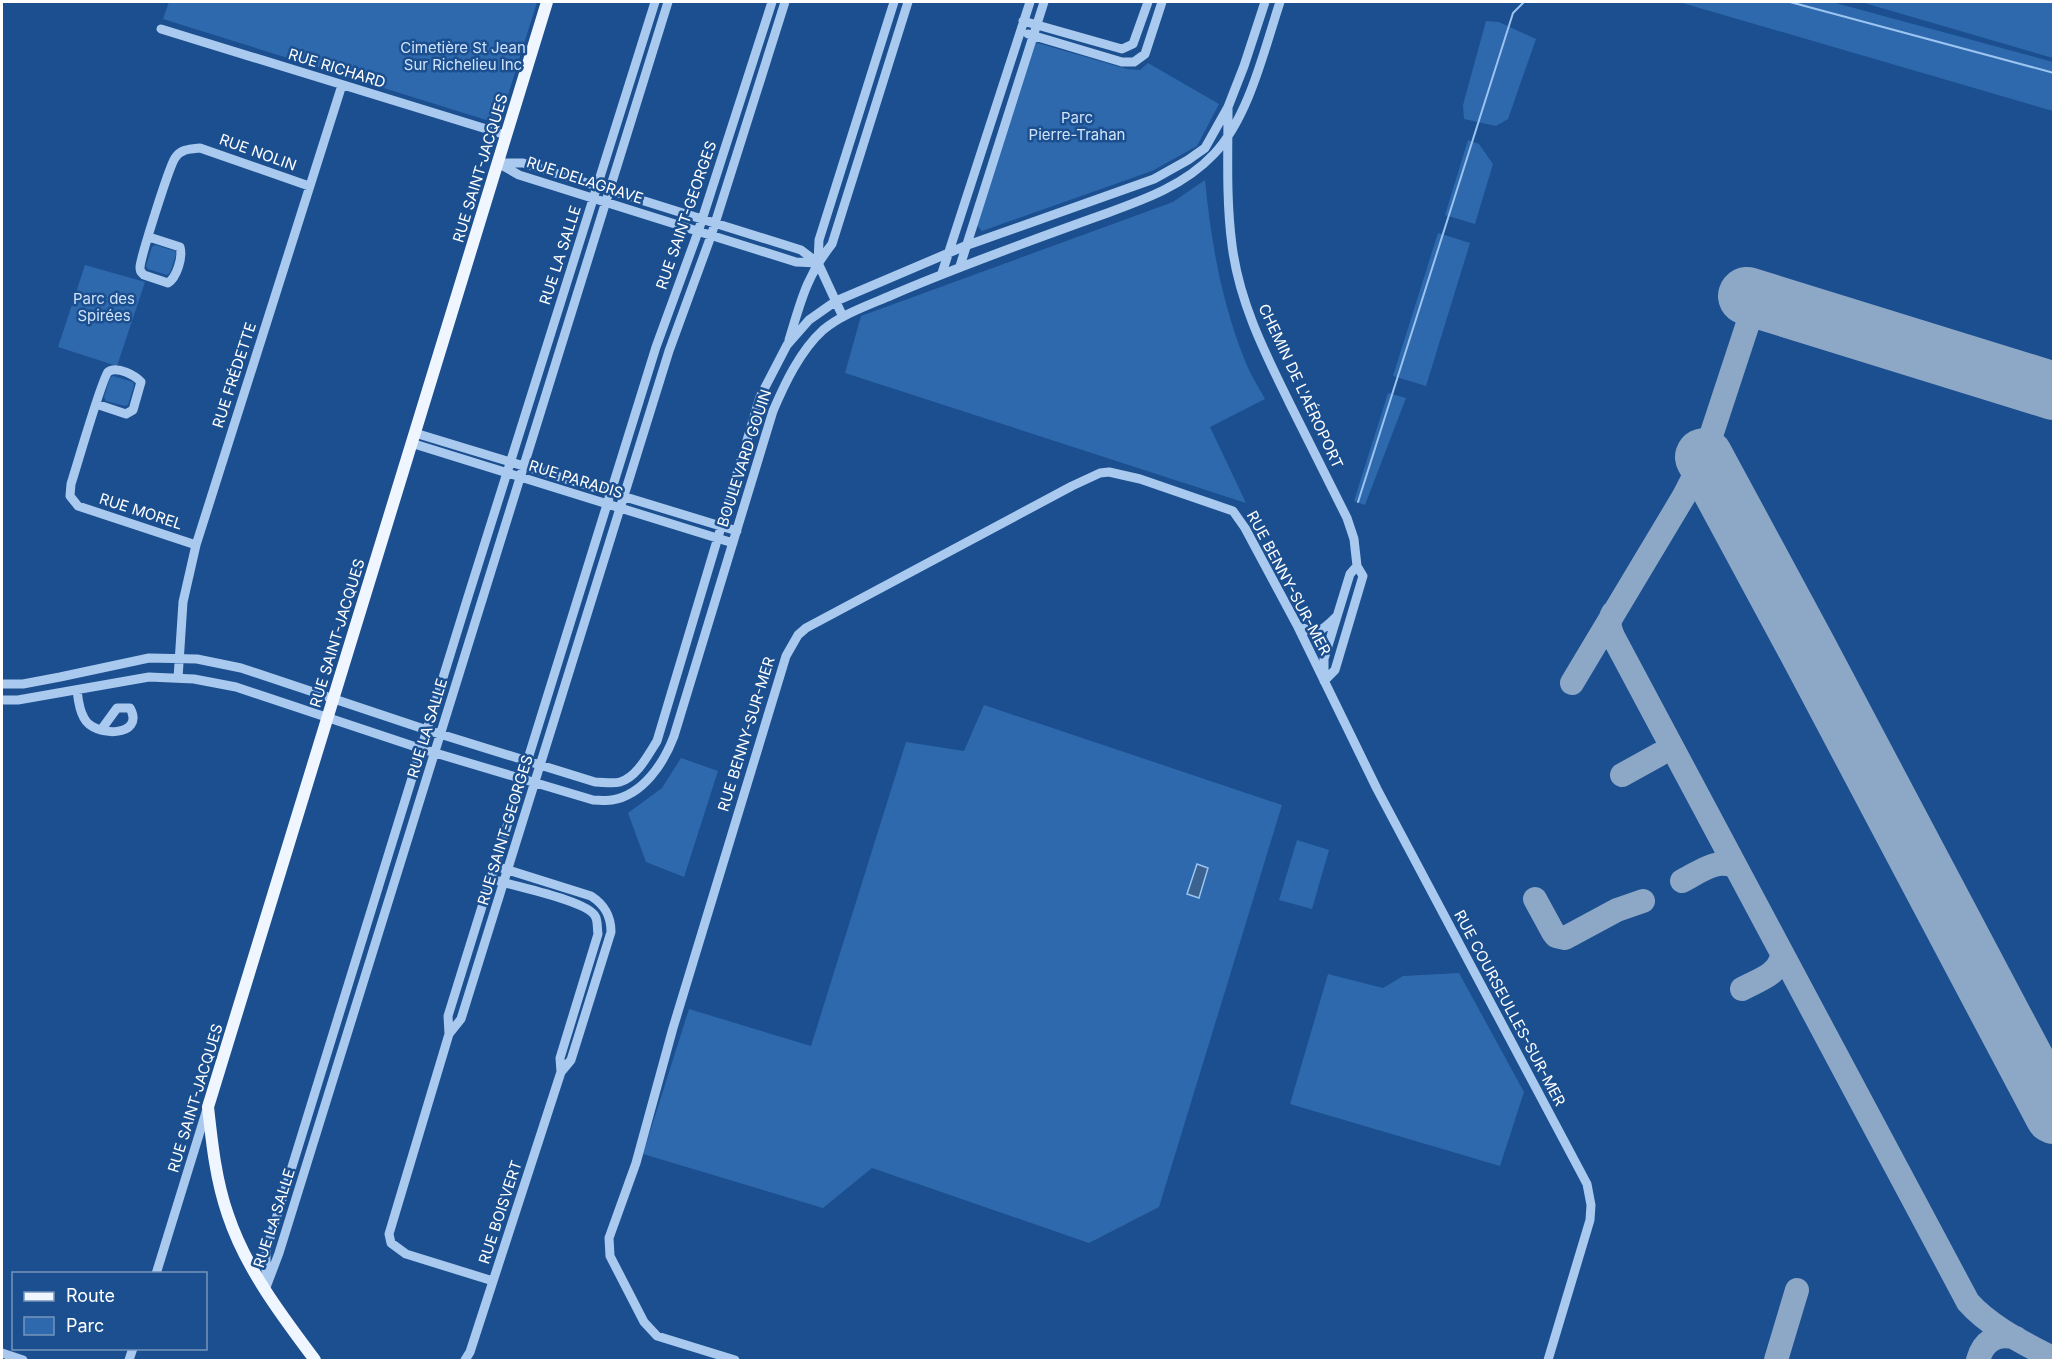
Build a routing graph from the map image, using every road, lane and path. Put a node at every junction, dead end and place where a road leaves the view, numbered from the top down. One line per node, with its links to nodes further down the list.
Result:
1 (547, 2): 31 (main road, RUE SAINT-JACQUES)
2 (655, 2): 20 (street, RUE LA SALLE)
3 (668, 2): 21 (street, RUE LA SALLE)
4 (772, 2): 26 (street, RUE SAINT-GEORGES)
5 (785, 2): 27 (street, RUE SAINT-GEORGES)
6 (894, 2): 29 (street)
7 (908, 2): 30 (street)
8 (1030, 2): 14 (street)
9 (1044, 2): 15 (street)
10 (1148, 2): 19 (street)
11 (1162, 2): 22 (street)
12 (1265, 2): 23 (street, BOULEVARD GOUIN)
13 (1280, 2): 24 (street, BOULEVARD GOUIN)
14 (1023, 21): 15 (street); 17 (street)
15 (1037, 25): 18 (street); 19 (street)
16 (160, 29): 25 (street, RUE RICHARD)
17 (1020, 32): 18 (street); 33 (street)
18 (1034, 35): 22 (street); 34 (street)
19 (1130, 46): 22 (street)
20 (638, 54): 21 (street); 37 (street, RUE LA SALLE)
21 (651, 58): 38 (street, RUE LA SALLE)
22 (1138, 60)
23 (1244, 66): 24 (street); 28 (street, BOULEVARD GOUIN)
24 (1258, 70): 32 (street, BOULEVARD GOUIN)
25 (342, 85): 31 (street, RUE RICHARD); 36 (street, RUE FRÉDETTE)
26 (743, 92): 27 (street); 41 (street, RUE SAINT-GEORGES)
27 (754, 96): 42 (street, RUE SAINT-GEORGES)
28 (1228, 107): 32 (street, CHEMIN DE L'AÉROPORT); 46 (street, BOULEVARD GOUIN)
29 (856, 124): 30 (street); 48 (street)
30 (869, 128): 48 (street)
31 (506, 135): 35 (main road, RUE SAINT-JACQUES)
32 (1228, 137): 49 (street, BOULEVARD GOUIN); 75 (street, CHEMIN DE L'AÉROPORT)
33 (983, 144): 34 (street); 47 (street)
34 (997, 148): 46 (street)
35 (497, 163): 37 (street, RUE DELAGRAVE); 39 (street, RUE DELAGRAVE); 61 (main road, RUE SAINT-JACQUES)
36 (309, 186): 45 (street, RUE NOLIN); 74 (street, RUE FRÉDETTE)
37 (597, 186): 38 (street, RUE DELAGRAVE); 39 (street, RUE LA SALLE)
38 (609, 190): 40 (street, RUE LA SALLE); 41 (street, RUE DELAGRAVE)
39 (593, 199): 40 (street, RUE DELAGRAVE); 53 (street, RUE LA SALLE)
40 (606, 203): 43 (street, RUE DELAGRAVE); 54 (street, RUE LA SALLE)
41 (702, 219): 42 (street, RUE DELAGRAVE); 43 (street, RUE SAINT-GEORGES)
42 (715, 223): 44 (street, RUE SAINT-GEORGES); 48 (street, RUE DELAGRAVE)
43 (698, 232): 44 (street, RUE DELAGRAVE); 56 (street, RUE SAINT-GEORGES)
44 (711, 236): 48 (street, RUE DELAGRAVE); 57 (street, RUE SAINT-GEORGES)
45 (149, 237): 45 (street, RUE NOLIN)
46 (965, 246): 47 (street, BOULEVARD GOUIN); 49 (street)
47 (948, 253): 50 (street); 51 (street, BOULEVARD GOUIN)
48 (818, 263): 51 (street); 55 (street)
49 (960, 266): 50 (street, BOULEVARD GOUIN)
50 (942, 273): 52 (street, BOULEVARD GOUIN)
51 (836, 301): 52 (street); 55 (street, BOULEVARD GOUIN)
52 (843, 317): 60 (street, BOULEVARD GOUIN)
53 (552, 328): 54 (street, RUE LA SALLE); 62 (street, RUE LA SALLE)
54 (565, 332): 63 (street, RUE LA SALLE)
55 (787, 345): 59 (street, BOULEVARD GOUIN)
56 (656, 347): 57 (street); 66 (street, RUE SAINT-GEORGES)
57 (669, 351): 67 (street, RUE SAINT-GEORGES)
58 (96, 404): 58 (street, RUE MOREL); 74 (street, RUE MOREL)
59 (757, 405): 60 (street); 70 (street, BOULEVARD GOUIN)
60 (773, 411): 71 (street, BOULEVARD GOUIN)
61 (413, 438): 62 (street, RUE PARADIS); 64 (street, RUE PARADIS); 89 (main road, RUE SAINT-JACQUES)
62 (511, 462): 63 (street, RUE PARADIS); 64 (street, RUE LA SALLE)
63 (523, 466): 65 (street, RUE LA SALLE); 66 (street, RUE PARADIS)
64 (507, 473): 65 (street, RUE PARADIS); 76 (street, RUE LA SALLE)
65 (521, 477): 68 (street, RUE PARADIS); 77 (street, RUE LA SALLE)
66 (612, 493): 67 (street, RUE PARADIS); 68 (street, RUE SAINT-GEORGES)
67 (624, 496): 69 (street, RUE SAINT-GEORGES); 70 (street, RUE PARADIS)
68 (608, 504): 69 (street, RUE PARADIS); 82 (street, RUE SAINT-GEORGES)
69 (620, 508): 72 (street, RUE PARADIS); 83 (street, RUE SAINT-GEORGES)
70 (721, 526): 71 (street, RUE PARADIS); 72 (street, BOULEVARD GOUIN)
71 (736, 531): 73 (street, BOULEVARD GOUIN)
72 (717, 538): 73 (street, RUE PARADIS); 92 (street, BOULEVARD GOUIN)
73 (733, 543): 93 (street, BOULEVARD GOUIN)
74 (196, 545): 84 (street, RUE FRÉDETTE)
75 (1357, 566): 78 (street); 79 (street, CHEMIN DE L'AÉROPORT)
76 (467, 600): 77 (street); 95 (street, RUE LA SALLE)
77 (480, 605): 96 (street, RUE LA SALLE)
78 (1341, 606): 79 (street); 80 (street)
79 (1353, 610): 86 (street, CHEMIN DE L'AÉROPORT)
80 (1337, 616): 81 (street); 86 (street)
81 (1297, 625): 86 (street, RUE BENNY-SUR-MER); 127 (street, RUE BENNY-SUR-MER)
82 (569, 629): 83 (street); 99 (street, RUE SAINT-GEORGES)
83 (582, 632): 100 (street, RUE SAINT-GEORGES)
84 (178, 659): 85 (street, RUE FRÉDETTE); 87 (street, BOULEVARD GOUIN); 89 (street, BOULEVARD GOUIN)
85 (178, 678): 88 (street, BOULEVARD GOUIN); 91 (street, BOULEVARD GOUIN)
86 (1324, 681): 128 (street, RUE COURSEULLES-SUR-MER)
87 (2, 684)
88 (77, 690): 90 (street, BOULEVARD GOUIN); 94 (street)
89 (333, 699): 91 (main road, RUE SAINT-JACQUES); 95 (street, BOULEVARD GOUIN)
90 (2, 700)
91 (327, 718): 97 (street, BOULEVARD GOUIN); 117 (main road, RUE SAINT-JACQUES)
92 (664, 718): 93 (street); 101 (street, BOULEVARD GOUIN)
93 (678, 722): 102 (street, BOULEVARD GOUIN)
94 (101, 730)
95 (427, 730): 96 (street, BOULEVARD GOUIN); 97 (street, RUE LA SALLE)
96 (440, 735): 98 (street, RUE LA SALLE); 99 (street, BOULEVARD GOUIN)
97 (422, 749): 98 (street, BOULEVARD GOUIN); 105 (street, RUE LA SALLE)
98 (436, 753): 103 (street, BOULEVARD GOUIN); 106 (street, RUE LA SALLE)
99 (528, 761): 100 (street, BOULEVARD GOUIN); 103 (street, RUE SAINT-GEORGES)
100 (541, 765): 101 (street, BOULEVARD GOUIN); 104 (street, RUE SAINT-GEORGES)
101 (640, 766): 102 (street)
102 (653, 774): 104 (street, BOULEVARD GOUIN)
103 (522, 779): 104 (street, BOULEVARD GOUIN); 107 (street, RUE SAINT-GEORGES)
104 (535, 783): 108 (street, RUE SAINT-GEORGES)
105 (388, 855): 106 (street); 113 (street, RUE LA SALLE)
106 (402, 860): 114 (street, RUE LA SALLE)
107 (495, 866): 108 (street); 109 (street, RUE SAINT-GEORGES)
108 (509, 870): 110 (street, RUE SAINT-GEORGES); 111 (street)
109 (491, 878): 110 (street); 115 (street, RUE SAINT-GEORGES)
110 (505, 883): 112 (street); 115 (street, RUE SAINT-GEORGES)
111 (606, 910): 112 (street); 116 (street, RUE BOISVERT)
112 (597, 917): 116 (street, RUE BOISVERT)
113 (347, 988): 114 (street); 118 (street, RUE LA SALLE)
114 (361, 992): 119 (street, RUE LA SALLE)
115 (449, 1034): 121 (street, RUE SAINT-GEORGES)
116 (561, 1072): 121 (street, RUE BOISVERT)
117 (208, 1107): 120 (street, RUE SAINT-JACQUES); 122 (main road)
118 (307, 1125): 119 (street); 122 (street, RUE LA SALLE)
119 (318, 1128): 122 (street, RUE LA SALLE)
120 (157, 1272)
121 (493, 1281): 126 (street, RUE BOISVERT)
122 (265, 1290): 125 (main road)
123 (2, 1353): 124 (street)
124 (23, 1360)
125 (315, 1360)
126 (465, 1360)
127 (735, 1360)
128 (1548, 1360)

